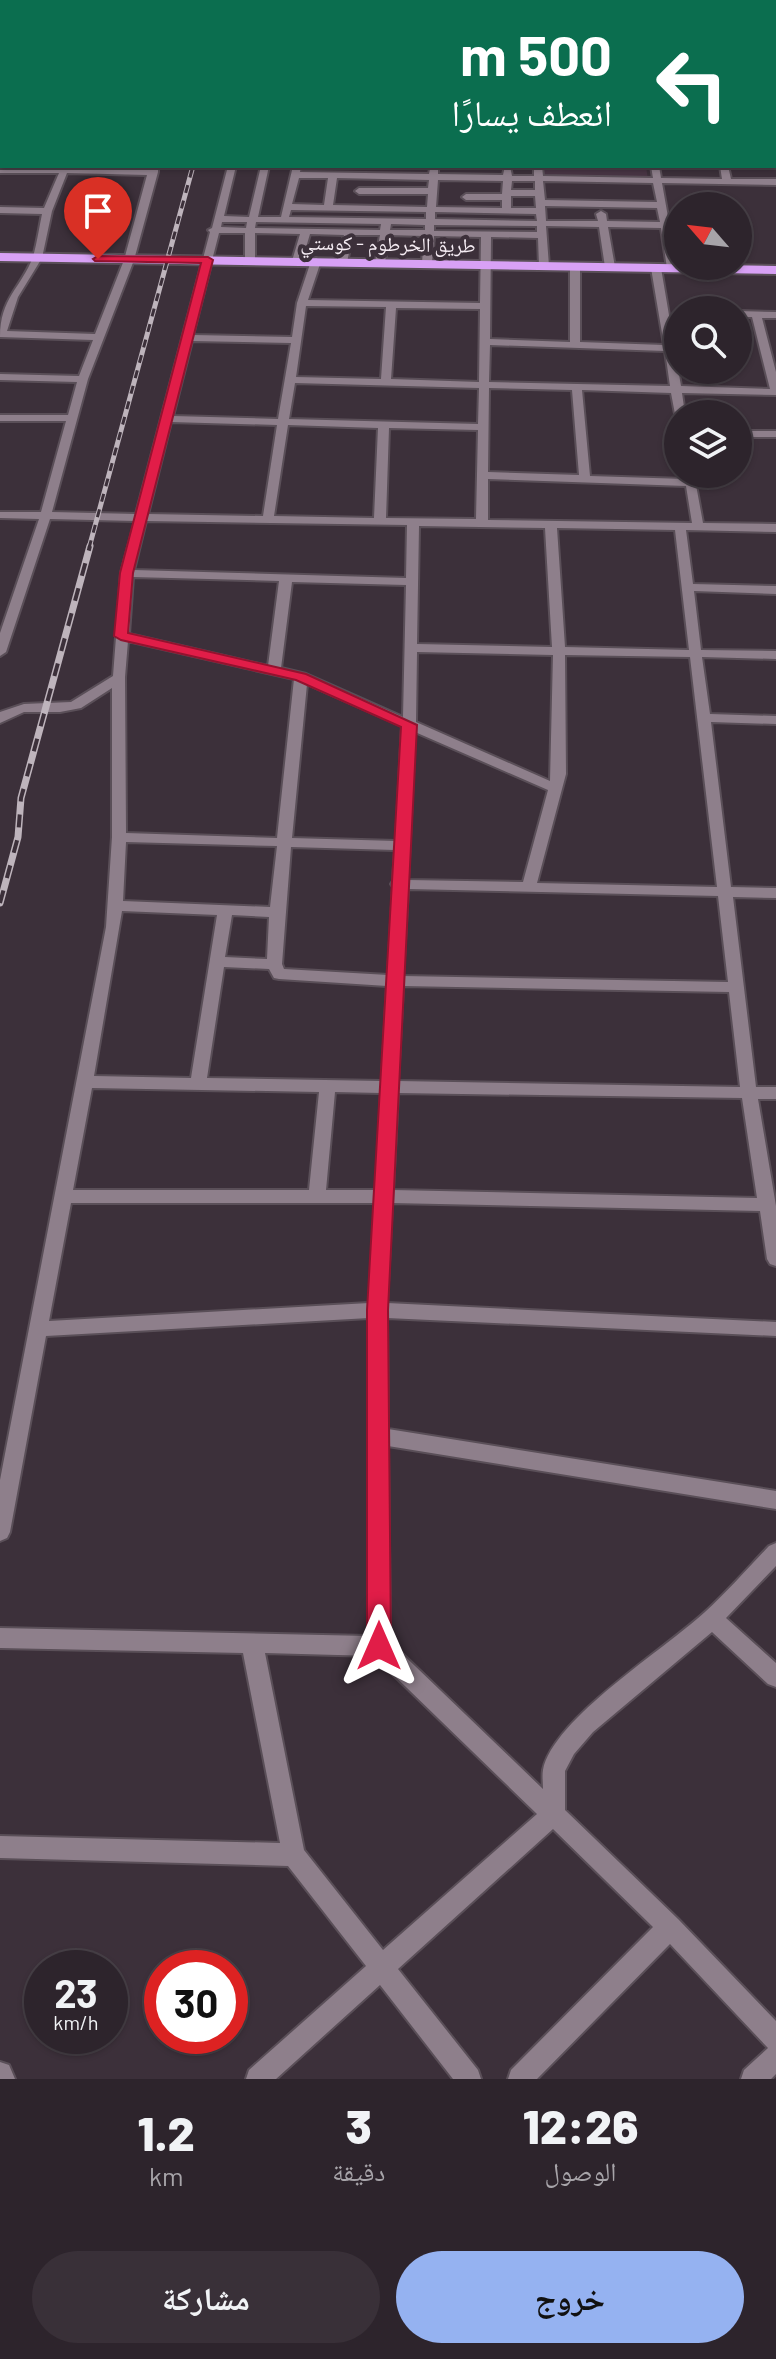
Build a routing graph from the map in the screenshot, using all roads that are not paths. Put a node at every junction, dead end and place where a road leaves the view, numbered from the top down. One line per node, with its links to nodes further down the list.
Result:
1 (231, 168): 41 (street)
2 (265, 168): 36 (street)
3 (412, 168): 9 (street)
4 (538, 168): 15 (street)
5 (655, 168): 17 (street)
6 (724, 168): 19 (street)
7 (154, 169): 10 (street); 54 (street)
8 (0, 170): 10 (street)
9 (434, 170): 14 (street); 16 (street); 23 (street)
10 (64, 171): 35 (street)
11 (362, 171): 12 (street); 14 (street); 21 (street)
12 (333, 173): 13 (street); 25 (street)
13 (295, 175): 24 (street)
14 (410, 176): 22 (street)
15 (539, 178): 17 (street); 18 (street); 26 (street)
16 (467, 179): 18 (street); 18 (street); 32 (street)
17 (657, 181): 19 (street); 28 (street)
18 (507, 182): 26 (street); 34 (street)
19 (727, 182): 20 (street)
20 (776, 182)
21 (359, 191): 22 (street); 29 (street)
22 (409, 191): 23 (street); 30 (street)
23 (433, 191): 31 (street)
24 (289, 202): 25 (street); 37 (street)
25 (328, 202): 29 (street)
26 (539, 202): 27 (street); 34 (street); 40 (street)
27 (600, 204): 28 (street); 42 (street)
28 (661, 205): 43 (street)
29 (357, 207): 30 (street)
30 (407, 208): 31 (street)
31 (431, 209): 32 (street); 39 (street)
32 (464, 209): 34 (street)
33 (0, 210): 35 (street)
34 (506, 210)
35 (47, 211): 53 (street)
36 (253, 219): 37 (street); 41 (street); 44 (street)
37 (285, 219): 38 (street); 45 (street)
38 (386, 221): 39 (street); 48 (street)
39 (429, 222): 40 (street); 49 (street)
40 (539, 223): 42 (street); 51 (street)
41 (215, 224): 44 (street); 55 (street)
42 (603, 224): 43 (street); 65 (street)
43 (664, 225)
44 (250, 230): 45 (street); 56 (street)
45 (282, 231): 46 (street)
46 (306, 231): 47 (street); 57 (street)
47 (349, 232): 48 (street); 59 (street)
48 (386, 232): 49 (street); 60 (street)
49 (429, 233): 50 (street); 61 (street)
50 (486, 234): 51 (street); 62 (street)
51 (540, 235): 63 (street)
52 (0, 257): 53 (highway, طريق الخرطوم - كوستي)
53 (37, 258): 54 (highway, طريق الخرطوم - كوستي); 71 (street)
54 (129, 260): 55 (highway, طريق الخرطوم - كوستي); 81 (street)
55 (208, 260): 56 (highway, طريق الخرطوم - كوستي); 82 (street)
56 (250, 261): 57 (highway, طريق الخرطوم - كوستي)
57 (297, 261): 58 (highway, طريق الخرطوم - كوستي)
58 (316, 261): 59 (highway, طريق الخرطوم - كوستي); 72 (street)
59 (342, 262): 60 (highway, طريق الخرطوم - كوستي)
60 (380, 262): 61 (highway, طريق الخرطوم - كوستي)
61 (427, 263): 62 (highway, طريق الخرطوم - كوستي)
62 (487, 264): 63 (highway, طريق الخرطوم - كوستي); 74 (street)
63 (544, 266): 64 (highway, طريق الخرطوم - كوستي)
64 (575, 267): 65 (highway, طريق الخرطوم - كوستي); 85 (street)
65 (610, 267): 66 (highway, طريق الخرطوم - كوستي)
66 (656, 268): 67 (highway, طريق الخرطوم - كوستي); 75 (street)
67 (664, 268)
68 (752, 270): 69 (highway, طريق الخرطوم - كوستي)
69 (776, 270)
70 (0, 297): 71 (street)
71 (13, 297): 80 (street)
72 (302, 303): 73 (street); 83 (street)
73 (391, 305): 74 (street); 90 (street)
74 (483, 306): 84 (street)
75 (663, 312): 79 (street)
76 (752, 314): 77 (street)
77 (756, 314): 78 (street); 95 (street)
78 (776, 315)
79 (664, 318)
80 (1, 334): 81 (street)
81 (97, 337): 88 (street)
82 (187, 338): 83 (street); 99 (street)
83 (296, 340): 89 (street)
84 (483, 342): 85 (street); 92 (street)
85 (575, 345): 86 (street)
86 (664, 348)
87 (0, 377): 88 (street)
88 (83, 379): 98 (street)
89 (290, 380): 90 (street); 100 (street)
90 (386, 382): 92 (street)
91 (675, 384): 94 (street)
92 (484, 385): 93 (street); 102 (street)
93 (577, 388): 94 (street); 106 (street)
94 (676, 391): 95 (street); 96 (street)
95 (776, 392)
96 (678, 400)
97 (0, 418): 98 (street)
98 (73, 418): 110 (street)
99 (168, 419): 100 (street); 111 (street)
100 (284, 422): 101 (street); 112 (street)
101 (384, 424): 102 (street); 113 (street)
102 (482, 427): 105 (street)
103 (752, 434): 104 (street)
104 (776, 434)
105 (481, 475): 106 (street); 115 (street)
106 (585, 478): 107 (street)
107 (664, 479)
108 (692, 488): 118 (street)
109 (0, 515): 110 (street)
110 (46, 515): 111 (street); 126 (street)
111 (143, 517): 112 (street); 120 (street)
112 (268, 520): 113 (street)
113 (380, 522): 114 (street)
114 (413, 523): 115 (street); 122 (street)
115 (482, 523): 116 (street)
116 (551, 525): 117 (street); 130 (street)
117 (680, 526): 118 (street); 123 (street)
118 (698, 527): 119 (street)
119 (776, 528)
120 (127, 573): 121 (street); 128 (street)
121 (286, 578): 122 (street); 134 (street)
122 (412, 582): 129 (street)
123 (687, 587): 124 (street); 132 (street)
124 (776, 590)
125 (0, 598): 126 (street)
126 (19, 598): 127 (street)
127 (5, 627): 131 (street)
128 (121, 636): 134 (street); 135 (street)
129 (410, 648): 130 (street); 140 (street)
130 (559, 650): 132 (street); 141 (street)
131 (0, 652)
132 (696, 654): 133 (street); 137 (street)
133 (776, 655)
134 (274, 669): 136 (street)
135 (119, 677): 138 (street); 142 (street)
136 (301, 677): 140 (street); 143 (street)
137 (705, 718): 139 (street); 147 (street)
138 (0, 719)
139 (776, 720)
140 (409, 725): 141 (street); 144 (street)
141 (556, 789): 146 (street)
142 (119, 837): 143 (street); 149 (street)
143 (286, 843): 144 (street); 151 (street)
144 (401, 846): 145 (street)
145 (398, 884): 146 (street); 154 (street)
146 (529, 886): 147 (street)
147 (725, 891): 148 (street); 155 (street)
148 (776, 893)
149 (115, 906): 150 (street); 156 (street)
150 (225, 911): 151 (street); 152 (street)
151 (277, 912): 153 (street)
152 (218, 962): 153 (street); 157 (street)
153 (274, 964): 154 (street)
154 (394, 981): 155 (street); 159 (street)
155 (736, 987): 160 (street)
156 (87, 1082): 157 (street); 164 (street)
157 (198, 1083): 158 (street)
158 (328, 1084): 159 (street); 162 (street)
159 (389, 1085): 160 (street); 163 (street)
160 (749, 1093): 161 (street); 165 (street)
161 (776, 1093)
162 (317, 1196): 163 (street); 164 (street)
163 (384, 1196): 165 (street); 167 (street)
164 (64, 1197): 168 (street)
165 (767, 1205): 166 (street)
166 (776, 1259)
167 (378, 1310): 168 (street); 169 (street); 170 (street)
168 (39, 1329): 172 (street)
169 (776, 1329)
170 (379, 1436): 171 (street); 177 (street)
171 (776, 1500)
172 (0, 1532)
173 (776, 1552): 174 (street)
174 (712, 1619): 178 (street); 179 (street)
175 (0, 1638): 176 (street)
176 (252, 1643): 177 (street); 181 (street)
177 (379, 1646): 179 (street)
178 (776, 1677)
179 (554, 1813): 182 (street); 183 (street)
180 (0, 1847): 181 (street)
181 (294, 1855): 183 (street)
182 (670, 1927): 184 (street); 190 (street)
183 (383, 1968): 188 (street); 189 (street)
184 (776, 2039)
185 (776, 2057): 191 (street)
186 (0, 2074): 187 (street)
187 (3, 2079)
188 (258, 2079)
189 (469, 2079)
190 (520, 2079)
191 (753, 2079)

